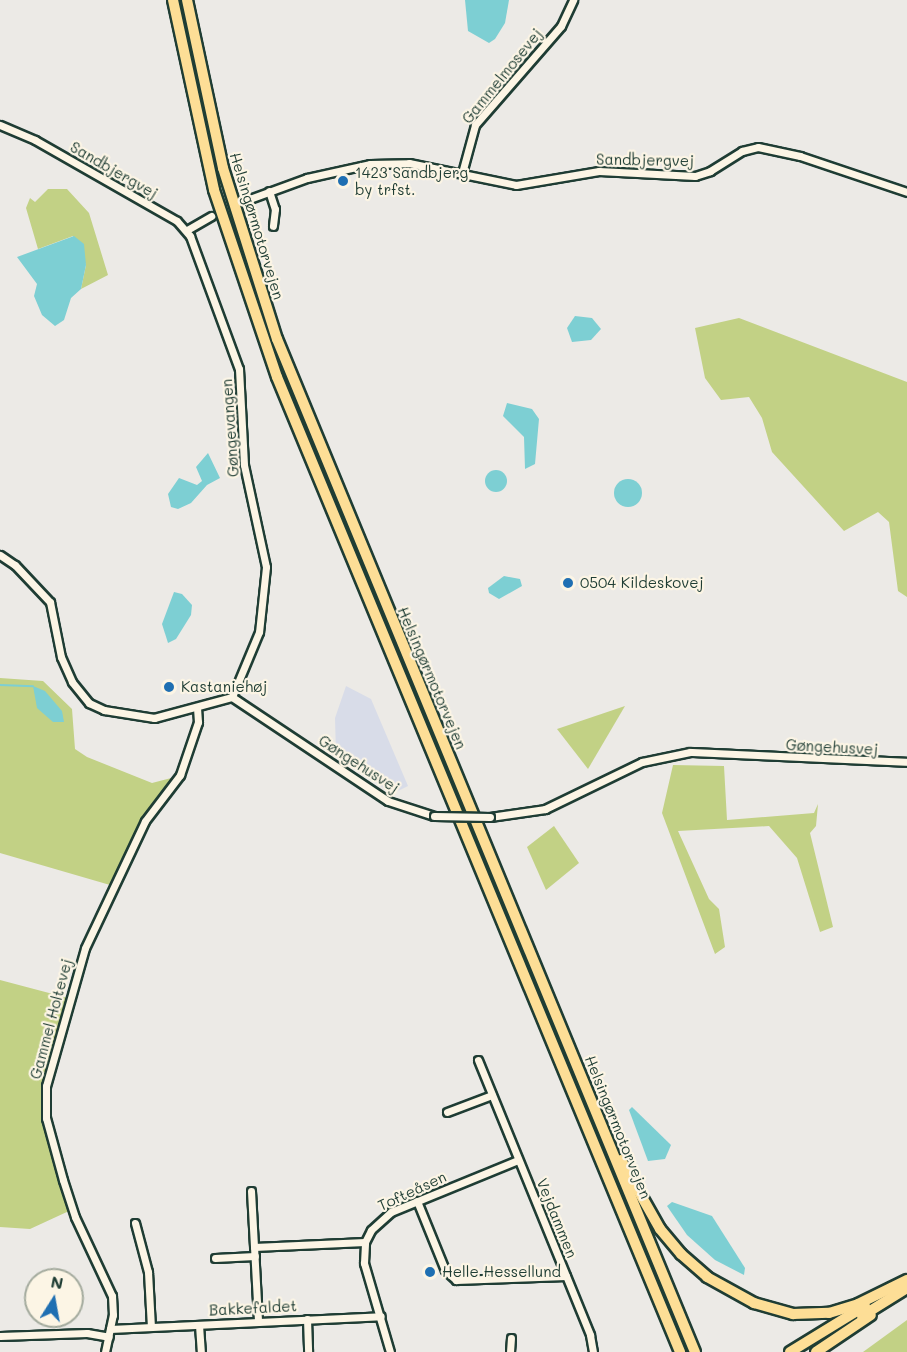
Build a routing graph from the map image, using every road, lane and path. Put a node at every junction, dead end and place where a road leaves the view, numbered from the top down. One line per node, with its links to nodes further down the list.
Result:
1 (166, 0): 5 (highway)
2 (173, 0): 5 (highway, Helsingørmotorvejen)
3 (187, 0): 21 (highway, Helsingørmotorvejen)
4 (573, 0): 7 (street, Gammelmosevej)
5 (185, 62): 46 (highway, Helsingørmotorvejen)
6 (0, 125): 13 (street, Sandbjergvej)
7 (462, 173): 8 (street, Sandbjergvej); 9 (street, Sandbjergvej)
8 (269, 191): 10 (street, Sandbjergvej); 12 (street)
9 (907, 192)
10 (244, 201)
11 (210, 216): 13 (street)
12 (273, 226)
13 (187, 230): 15 (street, Gøngevangen)
14 (0, 555): 16 (street)
15 (232, 697): 16 (street); 17 (street, Gøngehusvej, bridge)
16 (197, 708): 37 (street, Gammel Holtevej)
17 (907, 762)
18 (478, 1060): 19 (street, Vejdammen)
19 (492, 1095): 20 (street); 22 (street, Vejdammen)
20 (447, 1112)
21 (603, 1125): 31 (highway); 47 (highway, Helsingørmotorvejen)
22 (519, 1160): 24 (street, Tofteåsen); 30 (street, Vejdammen)
23 (251, 1191): 27 (street)
24 (417, 1201): 26 (street, Tofteåsen); 30 (street)
25 (135, 1223): 36 (street)
26 (365, 1242): 27 (street); 32 (street)
27 (254, 1247): 28 (street)
28 (255, 1256): 29 (street); 34 (street)
29 (215, 1258)
30 (566, 1276): 45 (street, Vejdammen)
31 (906, 1285): 48 (highway); 49 (highway); 50 (highway)
32 (381, 1316): 33 (street, Bakkefaldet); 43 (street)
33 (307, 1319): 34 (street, Bakkefaldet); 42 (street, Bakkefaldet)
34 (258, 1322): 35 (street, Bakkefaldet)
35 (199, 1325): 36 (street, Bakkefaldet); 41 (street, Bakkefaldet)
36 (151, 1327): 37 (street, Bakkefaldet)
37 (110, 1333): 38 (street, Bakkefaldet); 40 (street, Gammel Holtevej)
38 (0, 1336)
39 (512, 1338): 44 (street)
40 (105, 1352)
41 (201, 1352)
42 (308, 1352)
43 (390, 1352)
44 (510, 1352)
45 (593, 1352)
46 (680, 1352)
47 (695, 1352)
48 (790, 1352)
49 (803, 1352)
50 (816, 1352)

